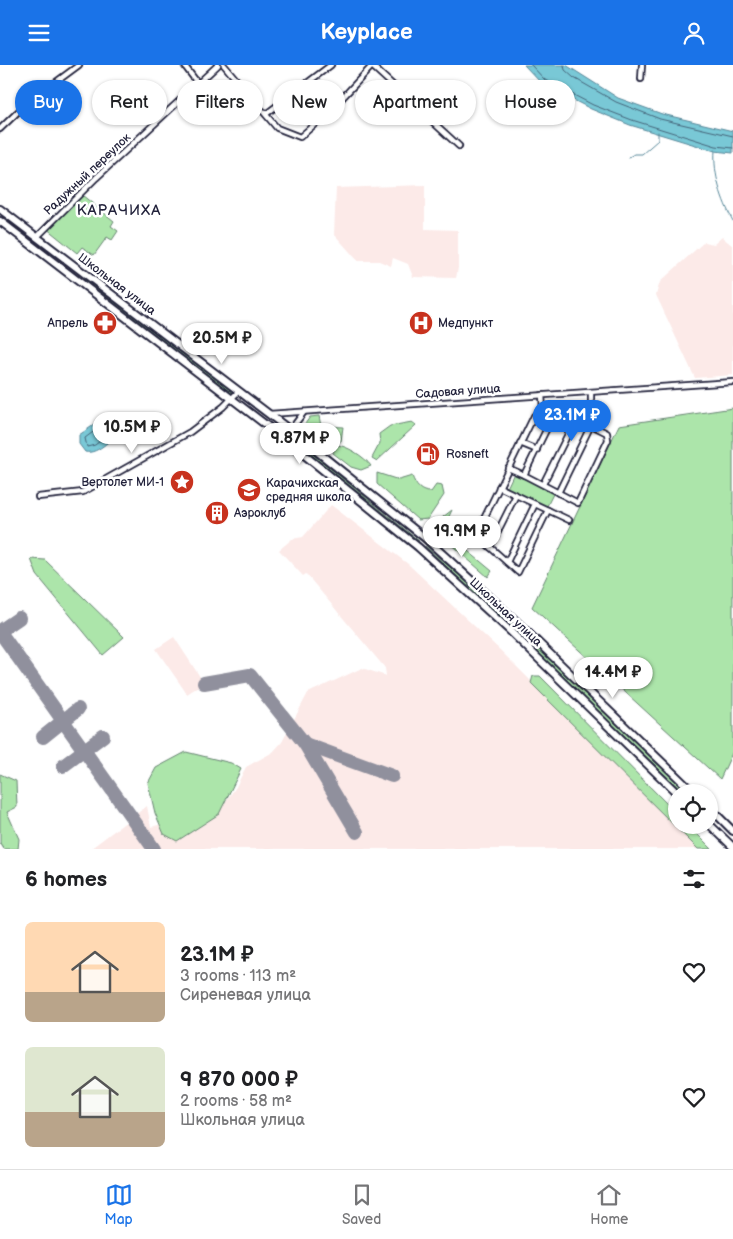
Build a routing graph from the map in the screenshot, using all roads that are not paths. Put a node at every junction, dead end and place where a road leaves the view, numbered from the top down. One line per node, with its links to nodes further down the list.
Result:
1 (78, 65): 13 (street)
2 (184, 65): 9 (street)
3 (218, 65): 10 (street, Радужный переулок)
4 (224, 65): 12 (street)
5 (331, 65): 12 (street)
6 (372, 65): 12 (street); 14 (street)
7 (642, 65): 8 (street)
8 (641, 79)
9 (195, 80)
10 (204, 80)
11 (177, 105): 17 (street, Радужный переулок)
12 (266, 113)
13 (0, 129)
14 (459, 146)
15 (0, 209): 17 (main road, Школьная улица)
16 (0, 221): 18 (main road, Школьная улица)
17 (37, 237): 18 (main road); 20 (main road, Школьная улица)
18 (31, 245): 23 (main road, Школьная улица)
19 (733, 382): 21 (street, Садовая улица)
20 (239, 391): 23 (street); 26 (main road, Школьная улица)
21 (591, 392): 22 (street, Садовая улица); 30 (street)
22 (542, 395): 24 (street, Садовая улица); 25 (street)
23 (232, 400): 28 (main road, Школьная улица); 40 (street)
24 (304, 412): 26 (street, Садовая улица); 31 (street)
25 (541, 413): 27 (street); 32 (street)
26 (269, 414): 28 (main road); 31 (main road, Школьная улица)
27 (551, 420): 29 (street); 33 (street)
28 (262, 423): 45 (main road, Школьная улица)
29 (574, 423): 30 (street); 36 (street)
30 (591, 425): 38 (street); 38 (street)
31 (298, 437): 44 (main road, Школьная улица)
32 (520, 443): 33 (street); 34 (street)
33 (537, 450): 35 (street)
34 (508, 468): 35 (street); 37 (street)
35 (524, 475): 36 (street)
36 (543, 485): 38 (street)
37 (499, 487): 39 (street); 46 (street)
38 (558, 493)
39 (516, 495): 41 (street); 46 (street)
40 (38, 497)
41 (535, 504): 42 (street); 47 (street)
42 (548, 510): 43 (street); 47 (street)
43 (569, 520)
44 (425, 539): 45 (main road); 49 (main road, Школьная улица)
45 (418, 547): 48 (main road, Школьная улица)
46 (490, 547): 47 (street)
47 (506, 562)
48 (668, 784)
49 (685, 784)
50 (718, 816): 51 (main road)
51 (733, 831)
52 (718, 832): 53 (main road)
53 (733, 847)

